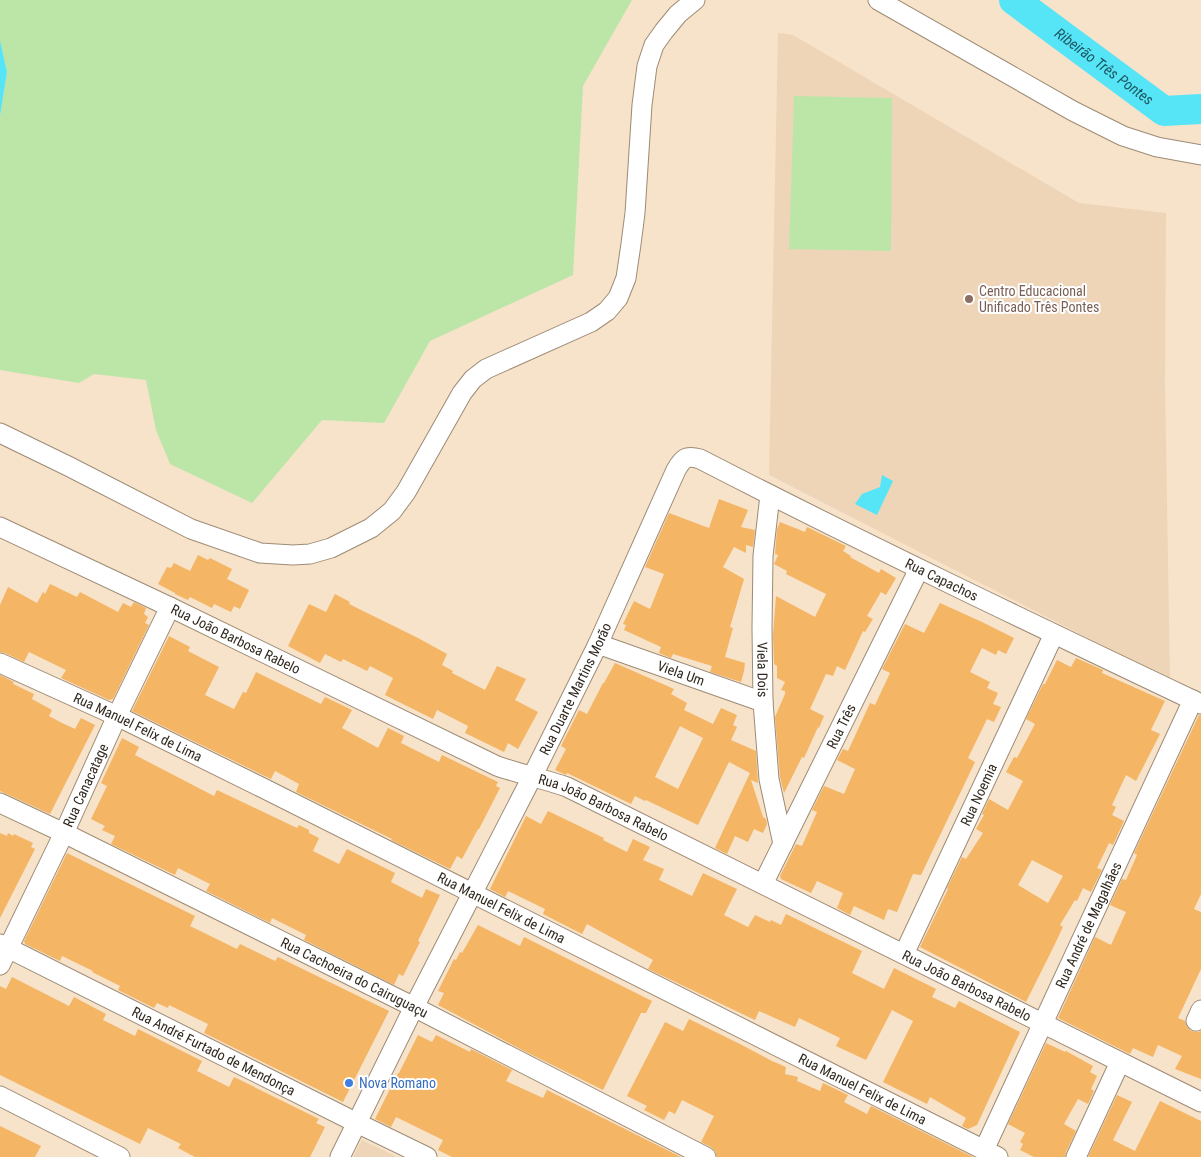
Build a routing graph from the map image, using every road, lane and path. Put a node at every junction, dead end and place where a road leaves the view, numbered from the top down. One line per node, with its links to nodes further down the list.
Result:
1 (695, 0): 4 (street)
2 (878, 0): 3 (street)
3 (1201, 155)
4 (0, 433)
5 (684, 459): 6 (street, Rua Capachos); 11 (street, Rua Duarte Martins Morão)
6 (770, 495): 8 (street, Rua Capachos); 13 (street, Viela Dois)
7 (0, 527): 9 (street, Rua João Barbosa Rabelo)
8 (919, 569): 10 (street, Rua Capachos); 19 (street, Rua Três)
9 (170, 607): 15 (street, Rua Canacatage); 16 (street, Rua João Barbosa Rabelo)
10 (1054, 634): 14 (street, Rua Capachos); 23 (street, Rua Noemia)
11 (598, 644): 13 (street, Viela Um); 16 (street, Rua Duarte Martins Morão)
12 (0, 662): 15 (street, Rua Manuel Felix de Lima)
13 (763, 702): 19 (street, Viela Dois)
14 (1197, 702): 25 (street, Rua André de Magalhães)
15 (118, 716): 18 (street, Rua Canacatage); 21 (street, Rua Manuel Felix de Lima)
16 (532, 777): 20 (street, Rua João Barbosa Rabelo); 21 (street, Rua Duarte Martins Morão)
17 (0, 803): 18 (street, Rua Cachoeira do Cairuguaçu)
18 (64, 833): 22 (street, Rua Canacatage); 24 (street, Rua Cachoeira do Cairuguaçu)
19 (783, 844): 20 (street, Rua Três)
20 (763, 884): 23 (street, Rua João Barbosa Rabelo)
21 (472, 893): 24 (street, Rua Duarte Martins Morão); 30 (street, Rua Manuel Felix de Lima)
22 (3, 952): 29 (street, Rua André Furtado de Mendonça)
23 (904, 954): 25 (street, Rua João Barbosa Rabelo)
24 (414, 1007): 29 (street, Rua Duarte Martins Morão); 34 (street, Rua Cachoeira do Cairuguaçu)
25 (1043, 1023): 26 (street, Rua João Barbosa Rabelo); 30 (street, Rua André de Magalhães)
26 (1120, 1062): 28 (street, Rua João Barbosa Rabelo); 35 (street)
27 (0, 1096): 31 (street)
28 (1201, 1102)
29 (357, 1123): 32 (street, Rua Duarte Martins Morão); 33 (street, Rua André Furtado de Mendonça)
30 (991, 1154)
31 (120, 1157)
32 (340, 1157)
33 (427, 1157)
34 (706, 1157)
35 (1076, 1157)

